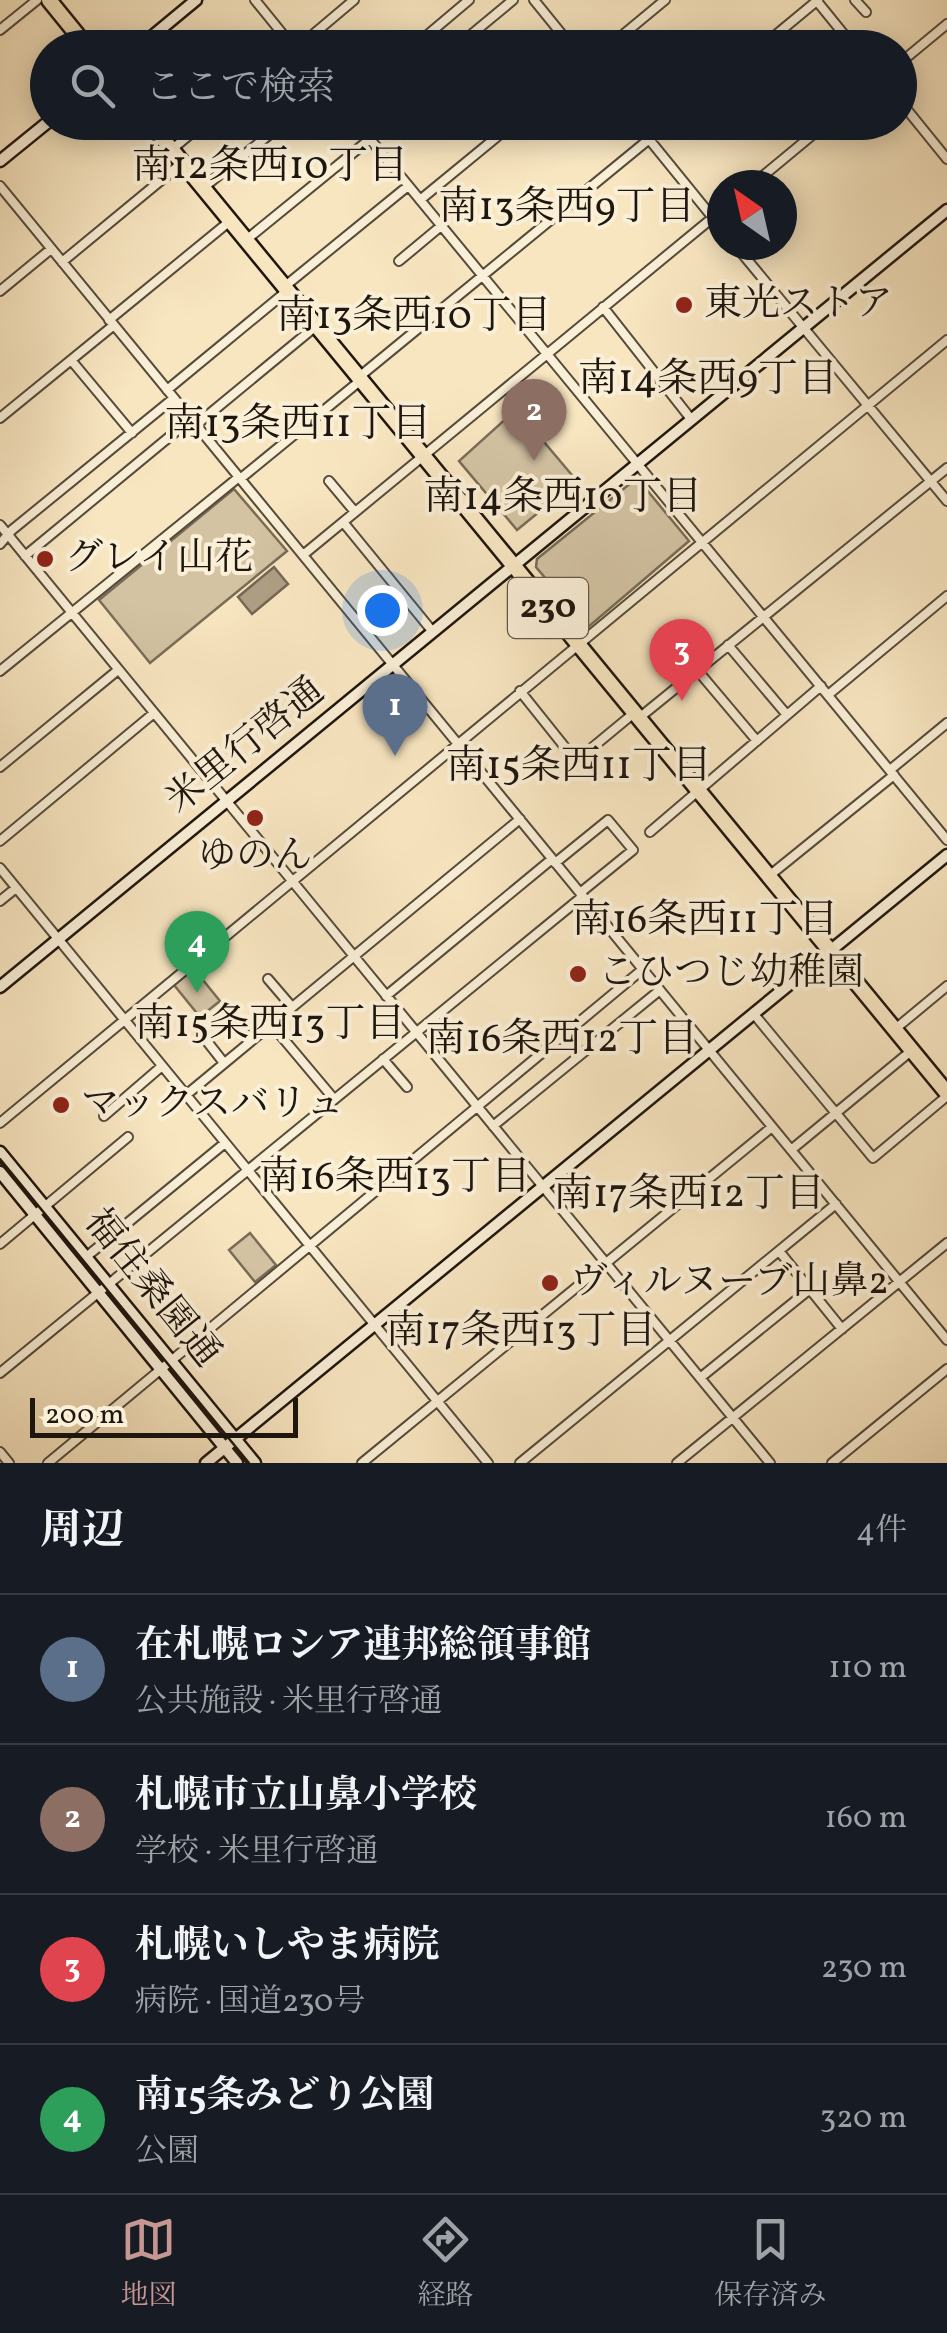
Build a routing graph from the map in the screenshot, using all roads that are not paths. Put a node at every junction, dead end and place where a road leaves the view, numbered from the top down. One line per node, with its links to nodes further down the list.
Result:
1 (37, 0): 14 (street)
2 (49, 0): 15 (highway)
3 (196, 0): 16 (street)
4 (256, 0): 17 (street)
5 (354, 0): 18 (street)
6 (469, 0): 19 (street)
7 (513, 0): 20 (street)
8 (534, 0): 21 (street)
9 (664, 0): 22 (street)
10 (816, 0): 23 (street); 24 (street)
11 (855, 0): 12 (street)
12 (866, 12)
13 (947, 24): 25 (street)
14 (0, 30)
15 (73, 30)
16 (160, 30)
17 (280, 30)
18 (317, 30)
19 (433, 30)
20 (477, 30)
21 (558, 30)
22 (628, 30)
23 (781, 30)
24 (840, 30)
25 (917, 49)
26 (917, 122): 37 (street)
27 (947, 136): 37 (street)
28 (30, 137): 40 (street)
29 (163, 140): 38 (highway, 230)
30 (183, 140): 38 (street)
31 (263, 140): 45 (street)
32 (369, 140): 52 (street)
33 (371, 140): 44 (street)
34 (493, 140): 46 (street)
35 (649, 140): 48 (street); 57 (street)
36 (806, 140): 42 (street)
37 (936, 145): 39 (street)
38 (171, 150): 41 (highway, 230)
39 (947, 159)
40 (0, 161)
41 (182, 162): 45 (highway, 230); 56 (street)
42 (770, 170)
43 (0, 186): 53 (street)
44 (408, 186): 46 (street); 58 (street)
45 (203, 188): 49 (highway, 230)
46 (420, 200): 51 (street)
47 (947, 210): 63 (street, 米里行啓通)
48 (707, 211)
49 (230, 221): 52 (highway, 230); 61 (street)
50 (707, 221): 60 (street)
51 (442, 226): 54 (street); 57 (street)
52 (246, 240): 58 (highway, 230)
53 (52, 249): 56 (street); 59 (street)
54 (399, 260)
55 (747, 260): 63 (street)
56 (62, 262): 61 (street)
57 (483, 276): 65 (street); 67 (street)
58 (286, 289): 62 (highway, 230); 68 (street)
59 (0, 291)
60 (602, 308): 65 (street); 72 (street)
61 (112, 322): 66 (street); 68 (street)
62 (316, 325): 67 (highway, 230); 73 (street)
63 (804, 328): 70 (street); 72 (street, 米里行啓通)
64 (947, 340): 70 (street)
65 (546, 353): 75 (street); 76 (street)
66 (70, 360): 71 (street); 74 (street)
67 (360, 379): 75 (highway, 230); 78 (street)
68 (167, 390): 69 (street)
69 (174, 398): 73 (street); 74 (street)
70 (868, 406): 80 (street); 86 (street)
71 (0, 418)
72 (691, 418): 76 (street, 米里行啓通)
73 (193, 422): 78 (street); 89 (street)
74 (132, 433): 85 (street)
75 (424, 456): 82 (street); 90 (highway, 230)
76 (638, 464): 86 (street); 90 (street, 米里行啓通)
77 (947, 468): 80 (street)
78 (239, 478): 88 (street); 92 (street)
79 (329, 481): 82 (street)
80 (931, 481): 81 (street); 93 (street)
81 (947, 501)
82 (355, 512): 83 (street)
83 (343, 522): 88 (street); 94 (street)
84 (0, 525): 85 (street)
85 (8, 536): 87 (street); 89 (street)
86 (702, 542): 93 (street); 95 (street)
87 (0, 544)
88 (302, 555): 97 (street)
89 (26, 556): 92 (street)
90 (514, 566): 94 (street, 米里行啓通); 95 (highway, 230)
91 (947, 596): 103 (street)
92 (72, 613): 98 (street); 100 (street)
93 (764, 616): 96 (street); 101 (street)
94 (433, 632): 97 (street, 米里行啓通)
95 (578, 644): 102 (street); 106 (highway, 230)
96 (728, 646): 99 (street); 105 (street)
97 (393, 665): 109 (street); 113 (street, 米里行啓通)
98 (118, 670): 104 (street); 110 (street)
99 (698, 670): 106 (street); 108 (street)
100 (0, 671)
101 (821, 686): 103 (street); 105 (street)
102 (520, 691): 106 (street); 109 (street)
103 (828, 694): 111 (street)
104 (154, 713): 113 (street); 117 (street)
105 (787, 715): 108 (street)
106 (636, 716): 112 (highway, 230)
107 (947, 723): 111 (street)
108 (757, 741): 112 (street)
109 (458, 743): 114 (street); 122 (street)
110 (0, 767)
111 (892, 773): 116 (street); 121 (street)
112 (698, 791): 115 (street); 121 (highway, 230)
113 (227, 802): 122 (street); 126 (street, 米里行啓通)
114 (520, 819): 119 (street); 128 (street)
115 (650, 832)
116 (947, 840)
117 (0, 841)
118 (947, 854): 127 (street)
119 (554, 860): 124 (street); 124 (street); 134 (street)
120 (0, 868): 123 (street)
121 (768, 876): 127 (highway, 230)
122 (291, 880): 128 (street); 138 (street)
123 (16, 888): 125 (street); 126 (street)
124 (581, 895): 129 (street); 141 (street)
125 (0, 901)
126 (58, 940): 132 (street, 米里行啓通); 138 (street)
127 (829, 950): 136 (street); 140 (highway, 230)
128 (353, 956): 134 (street); 135 (street)
129 (642, 969): 133 (street); 153 (street)
130 (268, 979): 135 (street)
131 (947, 986): 140 (street)
132 (0, 988)
133 (660, 990): 144 (street); 157 (street)
134 (386, 996): 141 (street)
135 (292, 1007): 139 (street)
136 (752, 1013): 144 (street); 154 (street)
137 (231, 1016): 143 (street)
138 (124, 1020): 148 (street); 156 (street)
139 (271, 1024): 143 (street); 152 (street)
140 (894, 1030): 145 (highway, 230)
141 (416, 1032): 146 (street); 153 (street)
142 (202, 1035): 147 (street)
143 (251, 1041): 147 (street)
144 (708, 1050): 158 (street); 165 (street)
145 (911, 1050): 151 (highway, 230); 154 (street)
146 (383, 1058): 149 (street); 152 (street)
147 (224, 1063): 150 (street)
148 (162, 1066): 150 (street); 155 (street)
149 (408, 1087)
150 (186, 1095): 160 (street)
151 (947, 1095): 154 (street)
152 (334, 1099): 163 (street)
153 (478, 1108): 157 (street); 171 (street)
154 (836, 1113): 161 (street)
155 (104, 1116)
156 (0, 1123)
157 (493, 1126): 165 (street)
158 (772, 1127): 161 (street); 174 (street)
159 (128, 1137): 167 (street)
160 (225, 1143): 163 (street); 173 (street)
161 (791, 1150): 166 (street)
162 (0, 1152): 167 (street, 福住桑園通)
163 (248, 1170): 171 (street); 176 (street)
164 (0, 1172): 168 (street, 福住桑園通)
165 (542, 1186): 174 (street); 178 (street)
166 (836, 1204): 172 (street); 175 (street)
167 (45, 1206): 168 (street); 173 (street, 福住桑園通)
168 (35, 1215): 169 (street); 176 (street, 福住桑園通)
169 (0, 1244)
170 (947, 1244): 175 (street)
171 (310, 1246): 178 (street); 183 (street)
172 (779, 1251): 177 (street); 181 (street)
173 (86, 1258): 176 (street, 福住桑園通)
174 (606, 1264): 181 (street); 189 (street)
175 (900, 1282): 179 (street); 180 (street)
176 (103, 1288): 183 (street, 福住桑園通); 184 (street); 186 (street, 福住桑園通)
177 (810, 1289): 179 (street); 188 (street)
178 (374, 1325): 189 (street); 191 (street)
179 (842, 1329): 190 (street)
180 (946, 1337)
181 (670, 1341): 188 (street); 202 (street)
182 (0, 1355): 184 (street)
183 (172, 1362): 186 (street); 191 (street, 福住桑園通)
184 (8, 1366): 187 (street)
185 (947, 1368): 204 (street)
186 (161, 1370): 192 (street, 福住桑園通); 196 (street)
187 (0, 1372)
188 (700, 1378): 190 (street)
189 (438, 1402): 200 (street); 201 (street)
190 (732, 1418): 194 (street); 203 (street)
191 (235, 1439): 192 (street); 199 (street, 福住桑園通)
192 (224, 1448): 197 (street); 198 (street, 福住桑園通)
193 (0, 1452): 195 (street)
194 (681, 1462)
195 (9, 1463)
196 (48, 1463)
197 (206, 1463)
198 (237, 1463)
199 (256, 1463)
200 (362, 1463)
201 (488, 1463)
202 (520, 1463)
203 (770, 1463)
204 (832, 1463)

